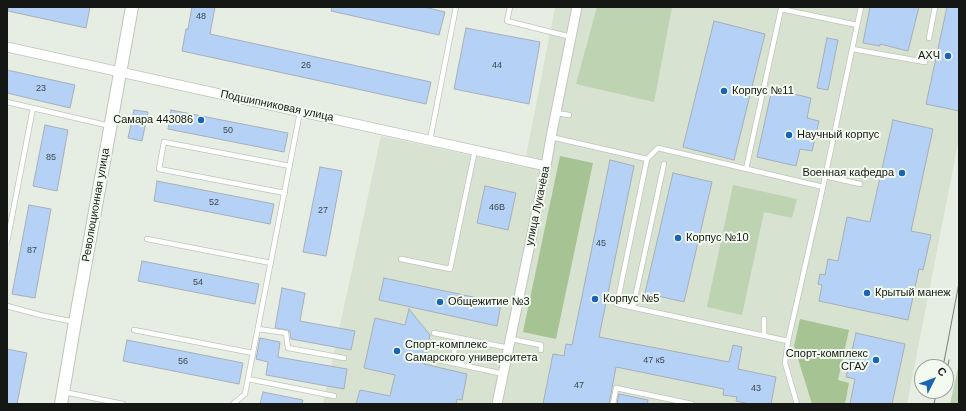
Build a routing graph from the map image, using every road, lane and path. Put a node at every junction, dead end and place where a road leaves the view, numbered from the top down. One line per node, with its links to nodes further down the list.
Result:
1 (132, 7): 13 (main road, Революционная улица)
2 (456, 7): 21 (lane)
3 (510, 7): 8 (lane)
4 (577, 7): 8 (street, улица Лукачёва)
5 (861, 7): 7 (lane)
6 (935, 7): 9 (lane)
7 (857, 25): 11 (lane); 27 (lane)
8 (571, 37): 17 (street, улица Лукачёва)
9 (929, 38)
10 (7, 47): 13 (street, Подшипниковая улица)
11 (852, 49): 12 (lane); 28 (lane)
12 (925, 62)
13 (120, 72): 16 (street, Подшипниковая улица); 19 (main road, Революционная улица)
14 (7, 102): 15 (lane)
15 (33, 108): 19 (lane); 33 (lane)
16 (300, 112): 21 (street, Подшипниковая улица); 25 (lane)
17 (556, 113): 18 (lane); 20 (street, улица Лукачёва)
18 (569, 115)
19 (110, 126): 39 (main road, Революционная улица)
20 (551, 136): 23 (lane); 26 (street, улица Лукачёва)
21 (430, 140): 22 (street, Подшипниковая улица)
22 (475, 150): 26 (street, Подшипниковая улица); 34 (lane)
23 (647, 160): 27 (lane); 37 (lane)
24 (664, 164): 37 (lane)
25 (290, 166): 31 (lane); 31 (lane)
26 (546, 166): 45 (street, улица Лукачёва)
27 (746, 169): 30 (lane)
28 (825, 176): 29 (lane); 30 (lane)
29 (860, 184)
30 (823, 187): 46 (lane)
31 (285, 193): 35 (lane)
32 (147, 239): 35 (lane)
33 (7, 242)
34 (401, 259)
35 (271, 263): 40 (lane)
36 (7, 306): 39 (lane)
37 (633, 307): 43 (lane)
38 (764, 319): 43 (lane)
39 (75, 322): 55 (main road, Революционная улица)
40 (258, 329): 49 (lane); 50 (lane)
41 (134, 330): 49 (lane)
42 (434, 334): 44 (lane)
43 (764, 336): 46 (lane)
44 (457, 338): 47 (lane); 52 (lane)
45 (511, 339): 47 (street, улица Лукачёва); 48 (lane)
46 (788, 341): 63 (lane)
47 (509, 348): 53 (street, улица Лукачёва)
48 (541, 350)
49 (254, 353): 54 (lane)
50 (344, 358)
51 (429, 358): 52 (lane)
52 (452, 363): 53 (lane)
53 (504, 374): 60 (street, улица Лукачёва)
54 (248, 379): 56 (lane); 59 (lane)
55 (63, 392): 57 (main road, Революционная улица); 58 (lane)
56 (334, 396)
57 (61, 404)
58 (123, 404)
59 (233, 404)
60 (497, 404)
61 (613, 404): 62 (lane)
62 (692, 404)
63 (797, 404)

